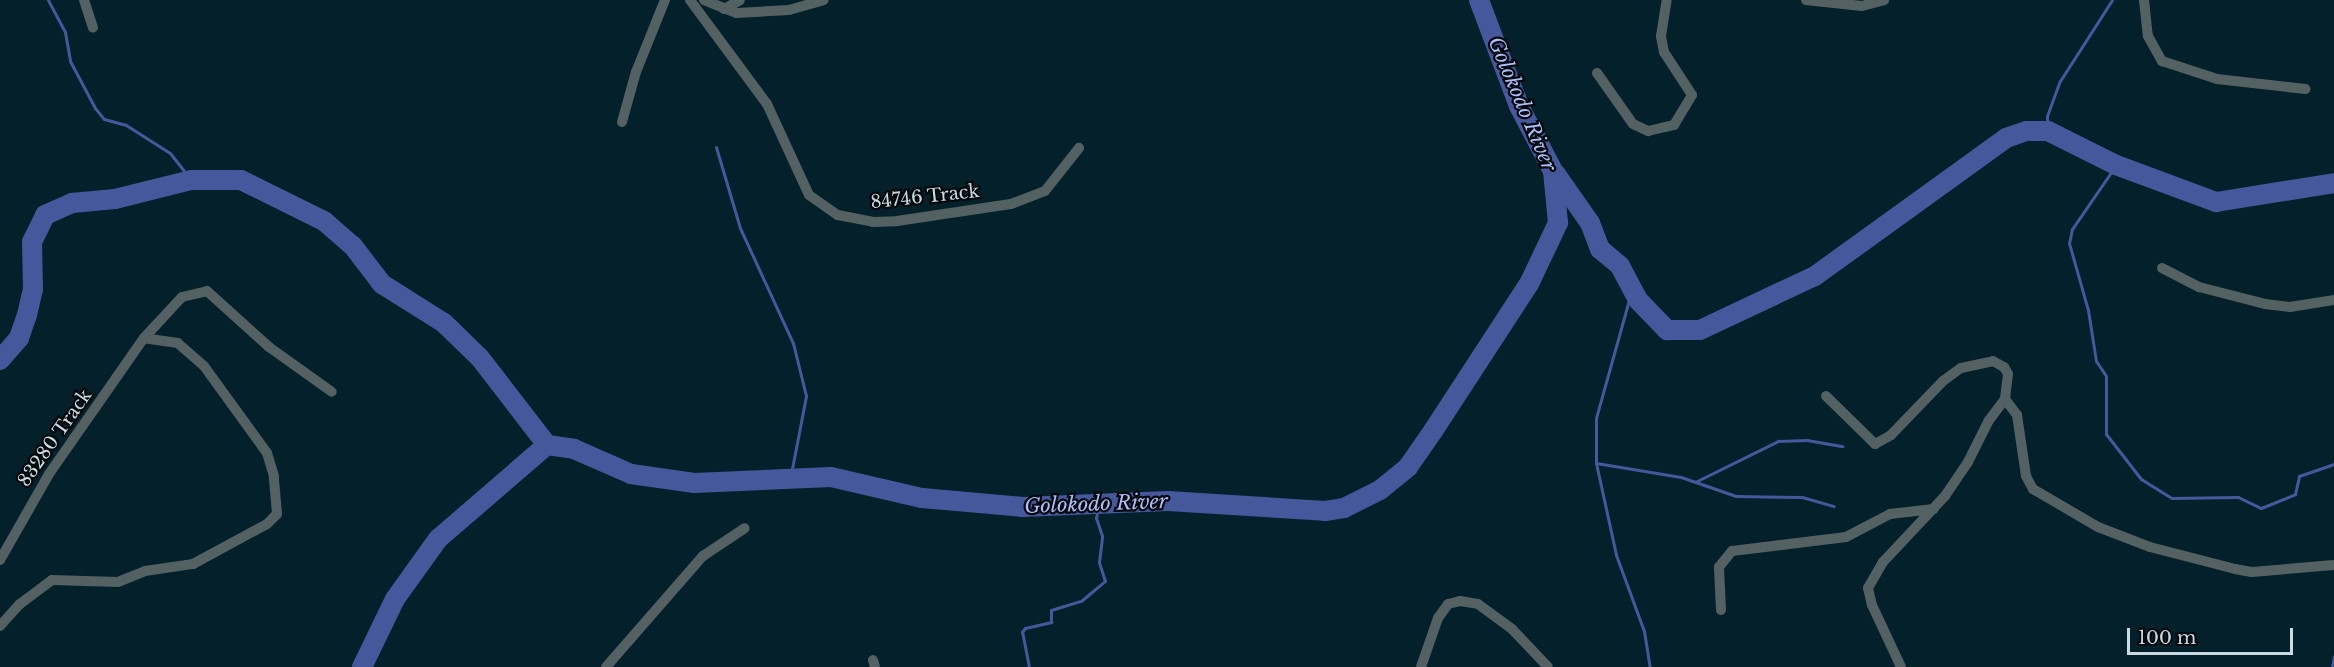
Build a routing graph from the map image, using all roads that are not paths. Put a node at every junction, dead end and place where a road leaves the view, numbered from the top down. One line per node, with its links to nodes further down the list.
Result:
1 (84, 0): 12 (street)
2 (665, 0): 15 (street)
3 (690, 0): 16 (street, 84746 Track)
4 (704, 0): 11 (street)
5 (740, 0): 11 (street)
6 (824, 0): 11 (street)
7 (1667, 0): 13 (street)
8 (1806, 0): 9 (street)
9 (1884, 0)
10 (2144, 0): 14 (street)
11 (724, 9)
12 (93, 28)
13 (1597, 73)
14 (2305, 89)
15 (622, 122)
16 (1079, 148)
17 (2162, 268): 18 (street)
18 (2334, 300)
19 (144, 338): 20 (street, 83280 Track); 25 (street, 83280 Track); 28 (street)
20 (332, 392)
21 (1826, 396): 22 (street)
22 (2005, 399): 23 (street); 26 (street)
23 (1934, 508): 27 (street); 32 (street)
24 (745, 528): 29 (street)
25 (0, 560)
26 (2334, 565)
27 (1721, 610)
28 (0, 626)
29 (606, 667)
30 (1421, 667): 31 (street)
31 (1548, 667)
32 (1901, 667)

